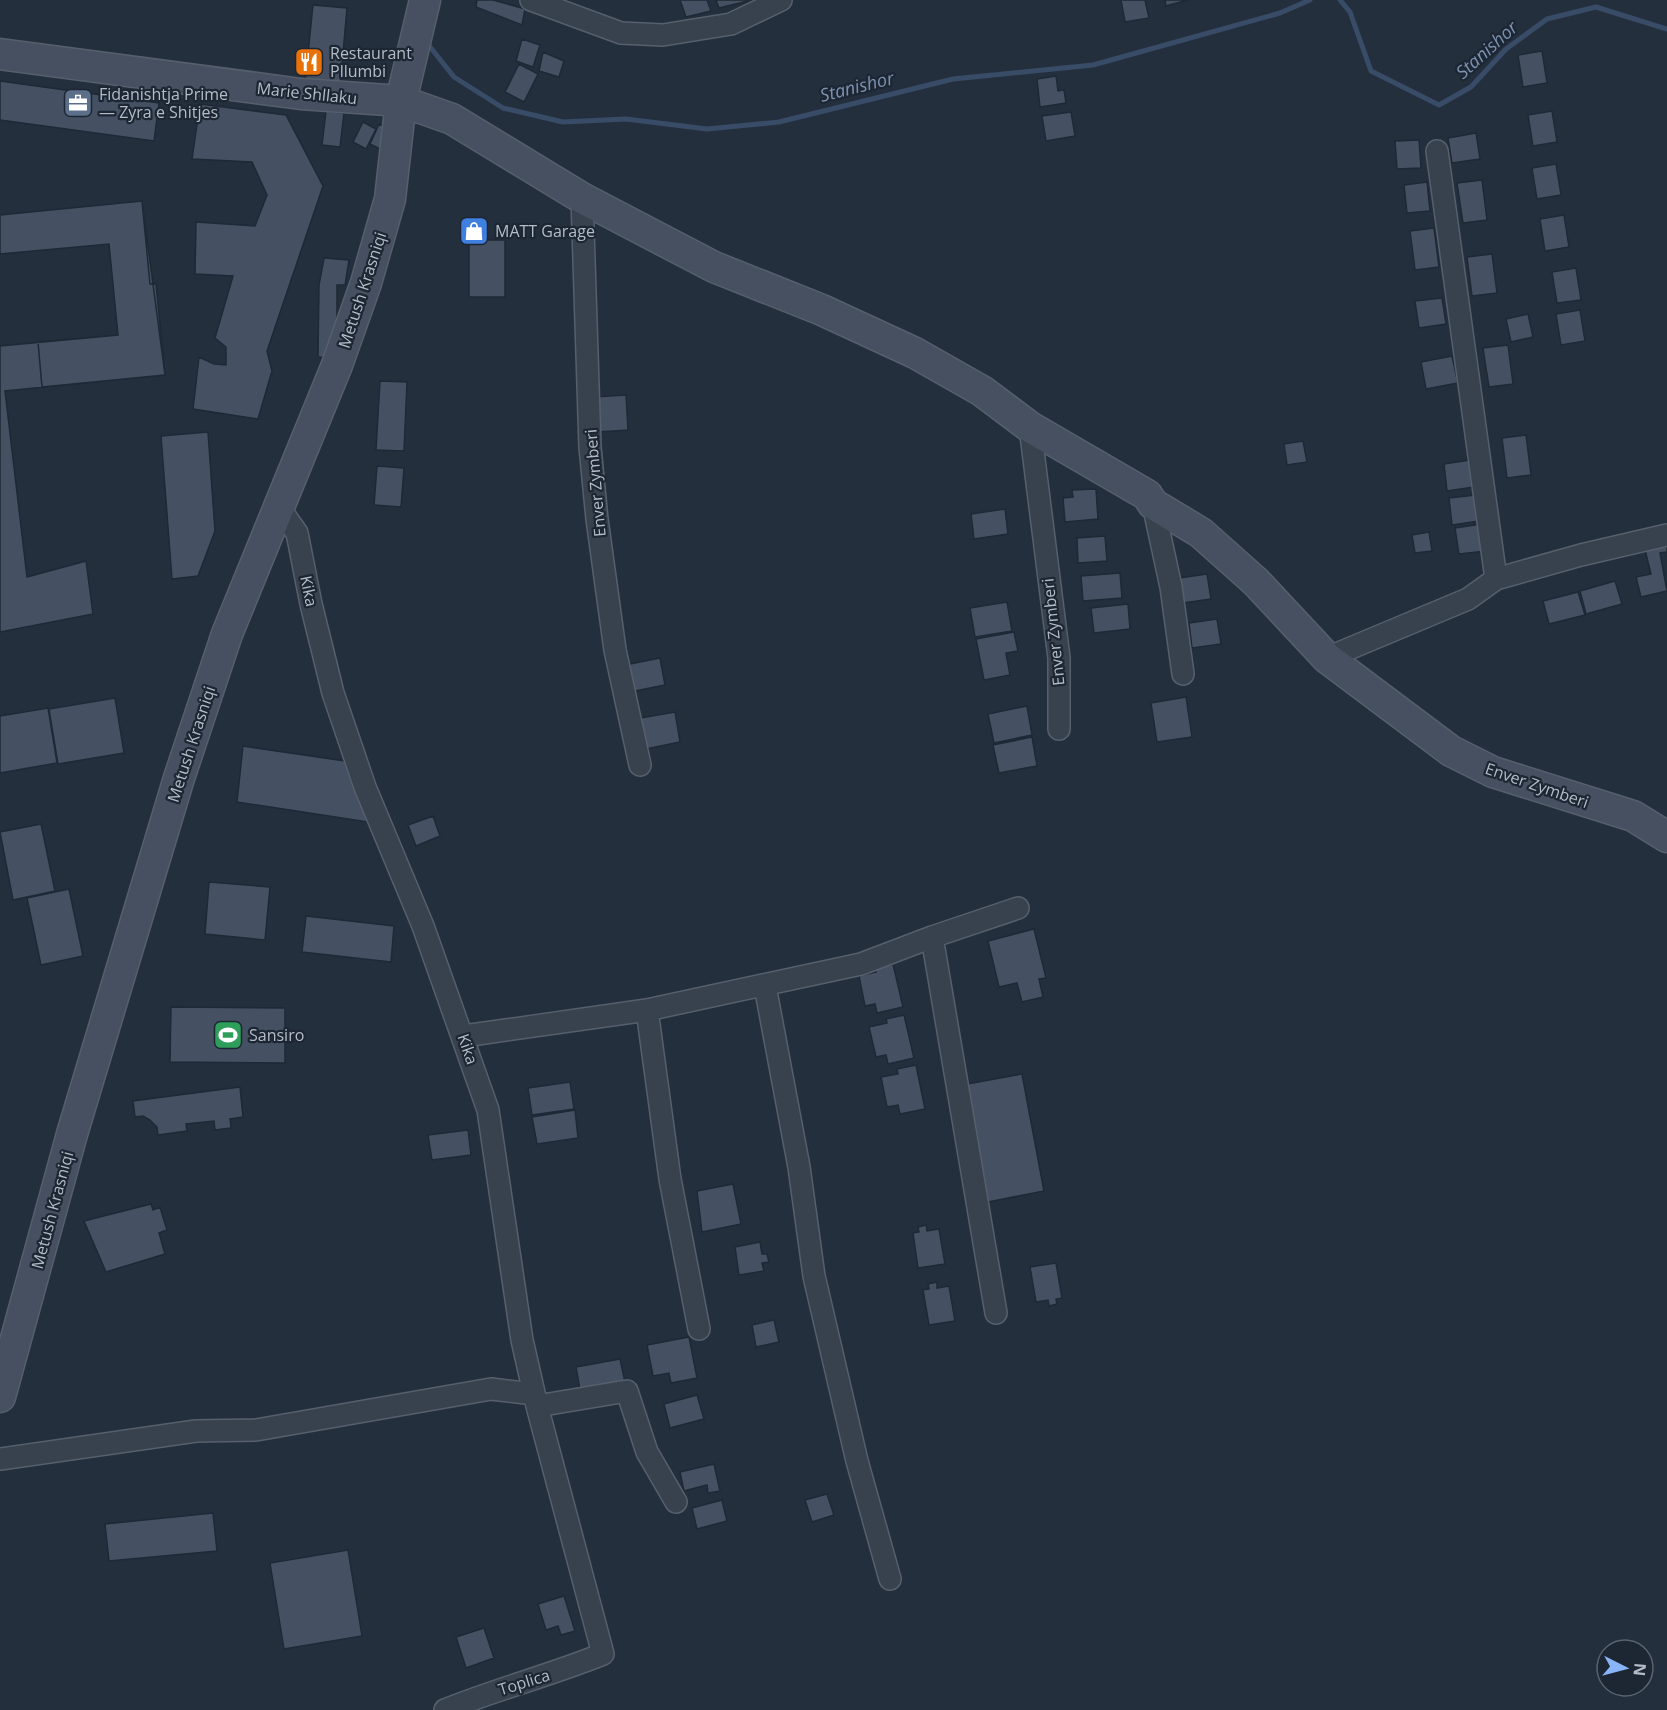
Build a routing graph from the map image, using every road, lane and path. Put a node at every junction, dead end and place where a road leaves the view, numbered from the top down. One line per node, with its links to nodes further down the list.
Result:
1 (425, 0): 5 (street, Metush Krasniqi)
2 (531, 0): 3 (street)
3 (781, 0)
4 (0, 54): 5 (street, Marie Shllaku)
5 (401, 101): 7 (street, Enver Zymberi); 10 (street, Metush Krasniqi)
6 (1437, 151): 12 (street)
7 (582, 198): 8 (street, Enver Zymberi); 16 (street, Enver Zymberi)
8 (1030, 427): 9 (street, Enver Zymberi); 15 (street, Enver Zymberi)
9 (1153, 504): 13 (street, Enver Zymberi); 14 (street)
10 (278, 506): 22 (street, Kika); 25 (street, Metush Krasniqi)
11 (1667, 535): 12 (street)
12 (1496, 579): 13 (street)
13 (1327, 658): 17 (street, Enver Zymberi)
14 (1184, 674)
15 (1059, 729)
16 (640, 765)
17 (1667, 837)
18 (1018, 908): 19 (street)
19 (932, 937): 20 (street); 23 (street)
20 (765, 986): 21 (street); 29 (street)
21 (647, 1010): 22 (street); 24 (street)
22 (464, 1036): 26 (street, Kika)
23 (996, 1313)
24 (699, 1329)
25 (0, 1396)
26 (536, 1400): 27 (street); 28 (street); 30 (street, Kika)
27 (0, 1458)
28 (676, 1502)
29 (890, 1579)
30 (603, 1654): 31 (street, Toplica)
31 (445, 1710)

